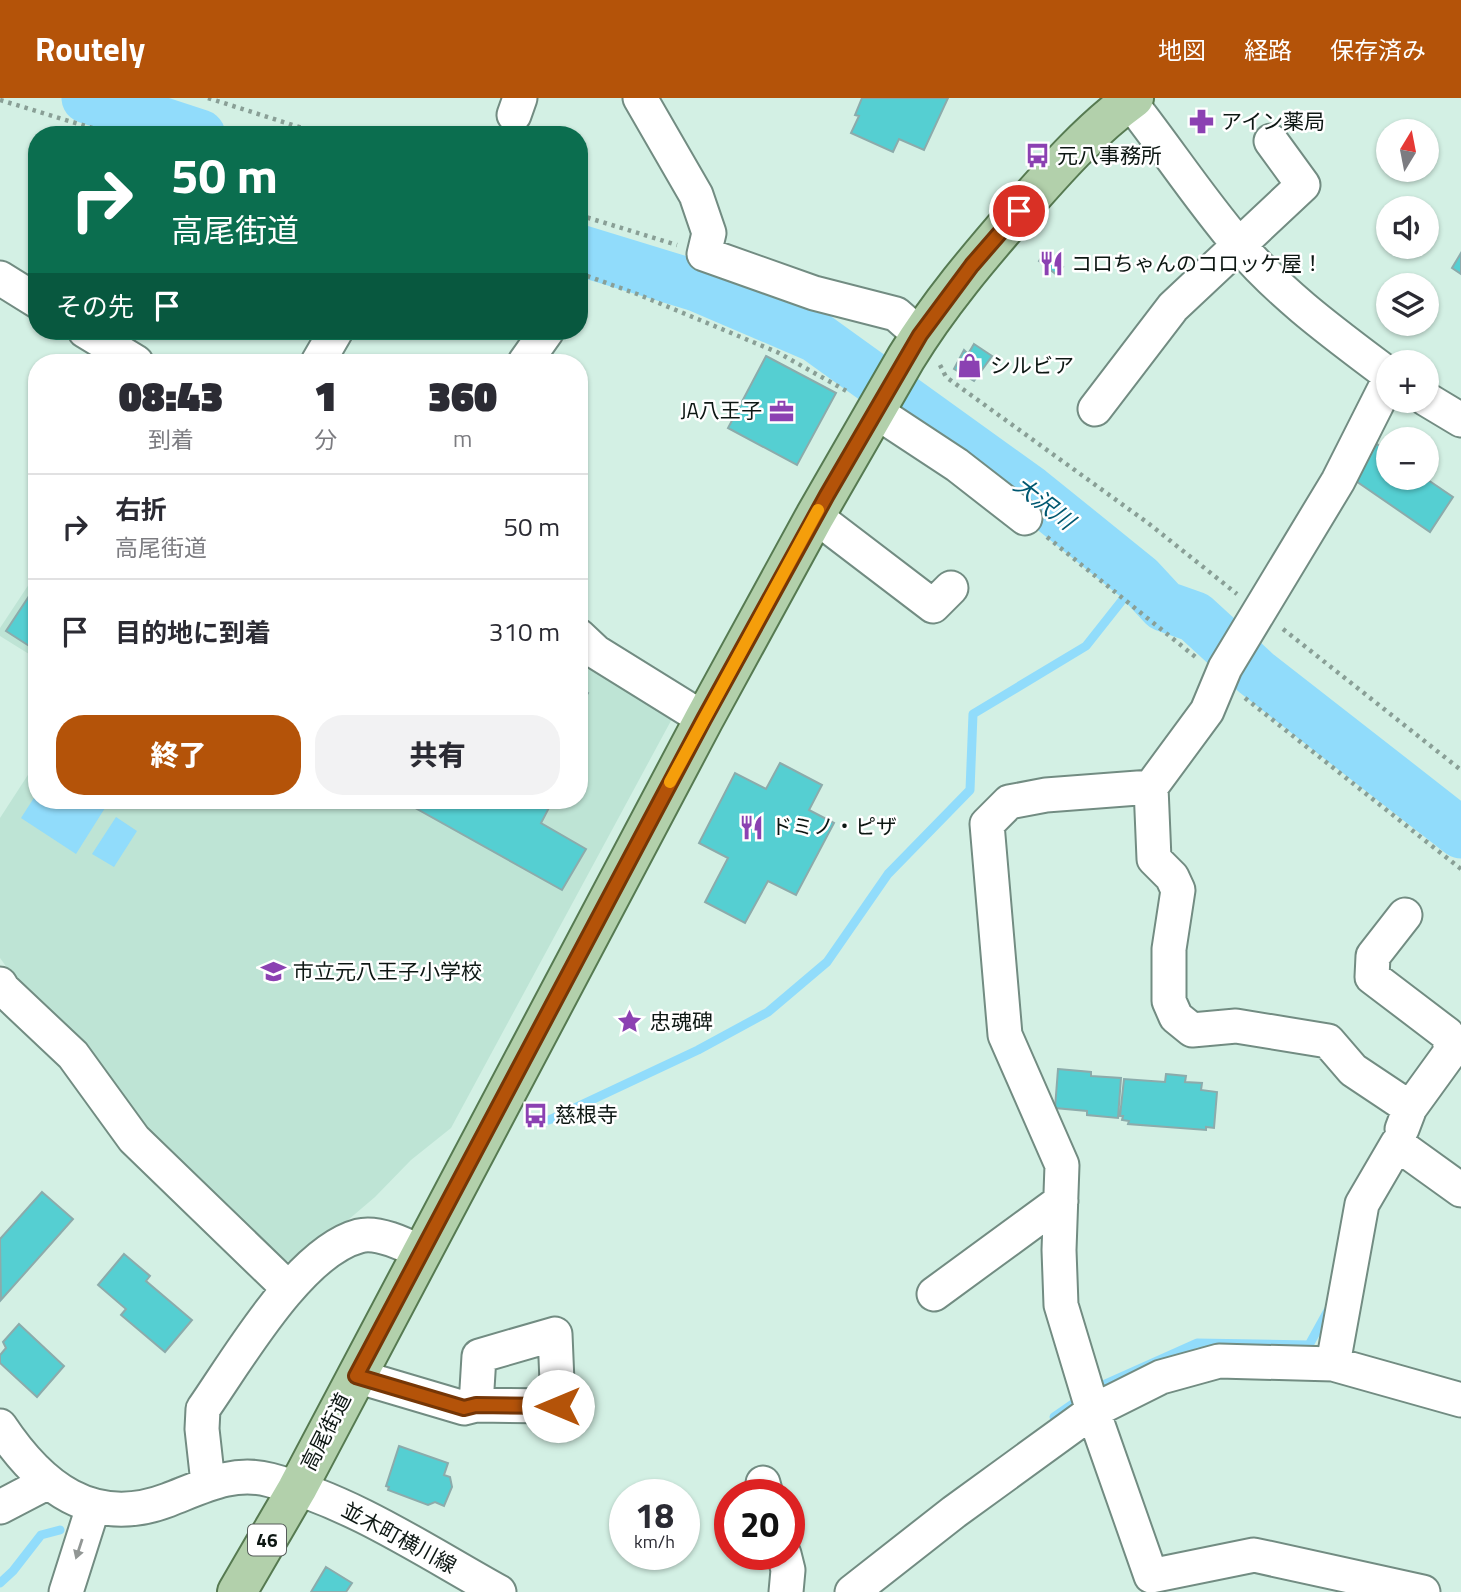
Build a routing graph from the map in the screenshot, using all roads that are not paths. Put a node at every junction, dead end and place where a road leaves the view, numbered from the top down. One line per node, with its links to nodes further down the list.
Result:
1 (1130, 99): 4 (street); 8 (main road, 高尾街道 / 46)
2 (648, 101): 8 (street)
3 (1271, 141): 4 (street)
4 (1238, 244): 10 (street); 14 (street)
5 (0, 278): 6 (street)
6 (28, 295)
7 (100, 340): 9 (street)
8 (913, 346): 11 (main road, 高尾街道 / 46)
9 (123, 354)
10 (1376, 365)
11 (878, 405): 16 (main road, 高尾街道 / 46); 17 (street)
12 (1376, 406): 21 (street)
13 (1439, 406): 15 (street)
14 (1095, 409)
15 (1461, 420)
16 (815, 516): 18 (street); 20 (main road, 高尾街道 / 46)
17 (1025, 518)
18 (951, 588)
19 (588, 644): 20 (street)
20 (704, 719): 28 (main road, 高尾街道 / 46)
21 (1151, 787): 24 (street); 27 (street)
22 (1405, 915): 24 (street)
23 (0, 984): 29 (street)
24 (1410, 1108): 25 (street)
25 (1397, 1144): 26 (street); 31 (street)
26 (1461, 1190)
27 (1061, 1201): 30 (street); 35 (street)
28 (420, 1252): 29 (street); 32 (main road, 高尾街道 / 46)
29 (288, 1288): 38 (street)
30 (934, 1294)
31 (1333, 1364): 33 (street); 35 (street)
32 (356, 1376): 34 (street); 39 (main road, 高尾街道 / 46)
33 (1461, 1400)
34 (476, 1405)
35 (1093, 1410): 47 (street); 48 (street)
36 (0, 1426): 37 (street)
37 (48, 1482): 40 (street); 41 (street)
38 (208, 1483): 39 (street, 並木町横川線); 41 (street, 並木町横川線)
39 (297, 1489): 44 (main road, 高尾街道 / 46); 45 (street, 並木町横川線)
40 (0, 1507)
41 (93, 1507): 43 (street, one-way to 43)
42 (788, 1570): 46 (street)
43 (66, 1592)
44 (237, 1592)
45 (499, 1592)
46 (786, 1592)
47 (852, 1592)
48 (1423, 1592)

